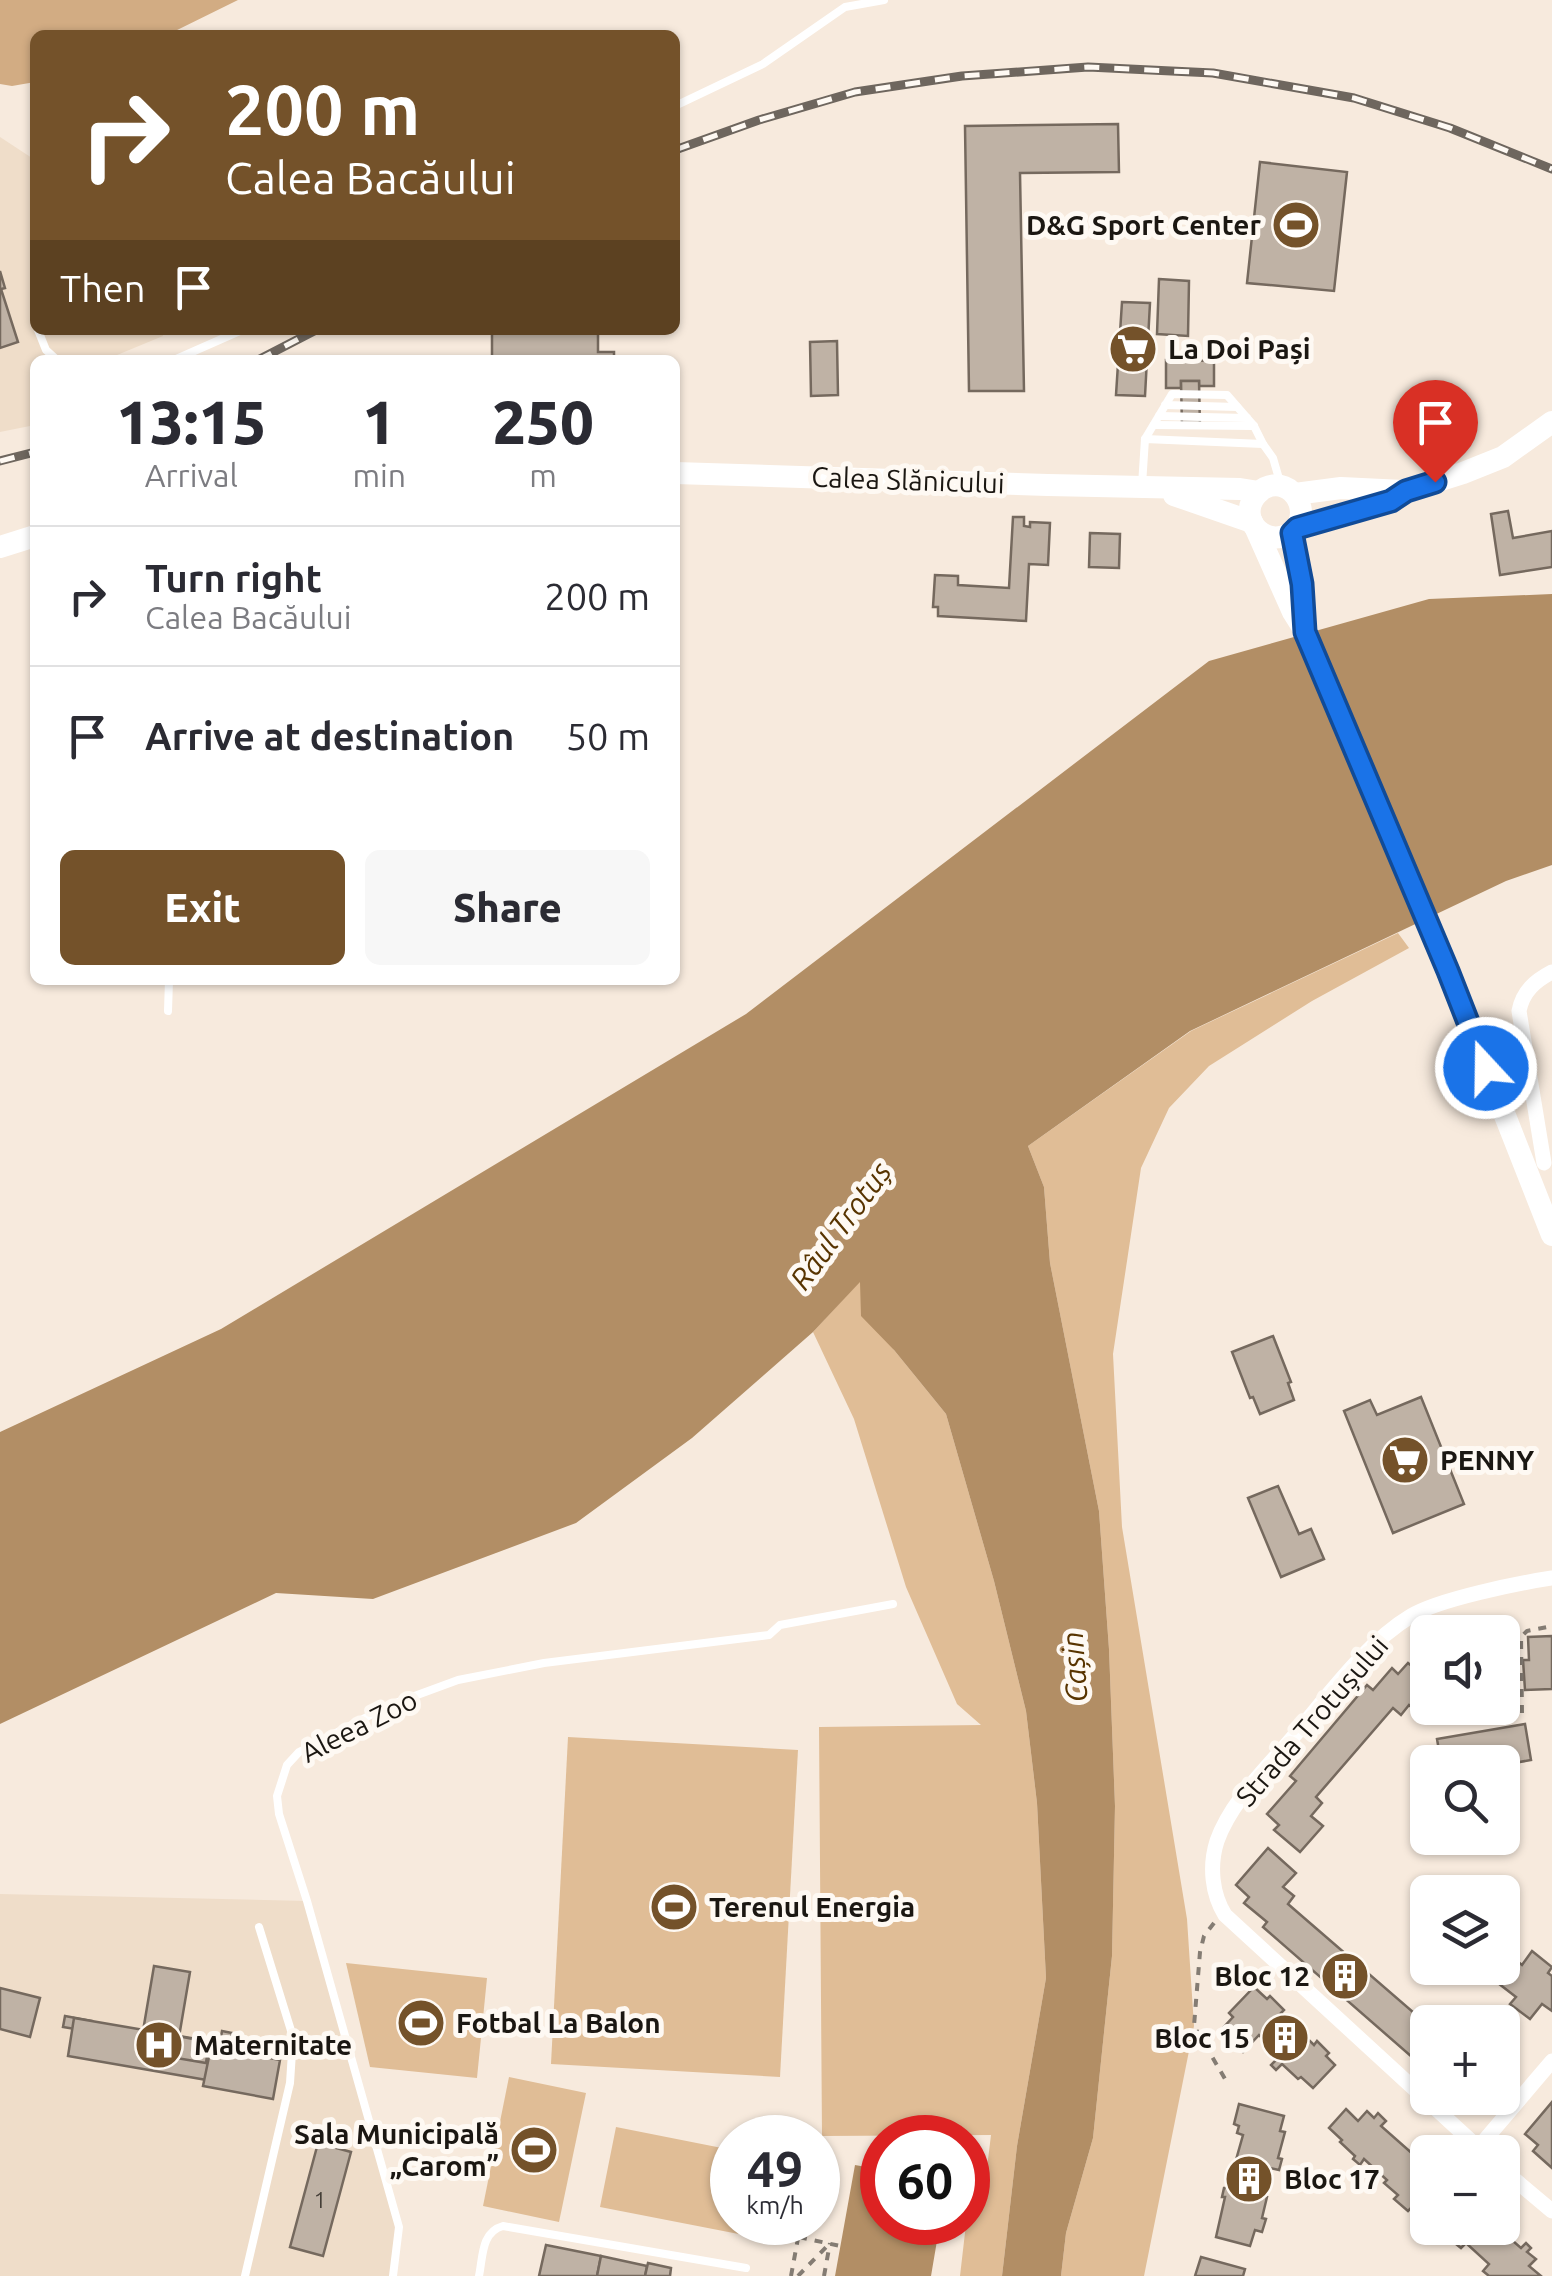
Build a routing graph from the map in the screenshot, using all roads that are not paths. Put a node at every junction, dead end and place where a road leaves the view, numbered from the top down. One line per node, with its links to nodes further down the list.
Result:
1 (884, 0): 2 (lane)
2 (680, 104)
3 (231, 335): 4 (lane)
4 (185, 355)
5 (1156, 420): 6 (lane); 6 (lane); 8 (lane)
6 (1250, 422): 9 (lane)
7 (1552, 422): 13 (main road)
8 (1145, 439): 9 (lane); 11 (lane)
9 (1263, 444): 12 (lane)
10 (680, 472): 11 (main road, Calea Slănicului)
11 (1142, 486): 12 (main road, Calea Slănicului); 14 (main road, Calea Slănicului)
12 (1279, 491): 13 (main road, Calea Slănicului); 14 (main road); 15 (main road)
13 (1406, 491): 15 (main road)
14 (1254, 526): 15 (main road); 18 (main road)
15 (1295, 530): 18 (main road)
16 (30, 538): 17 (main road)
17 (0, 547)
18 (1304, 630): 22 (main road)
19 (1552, 972): 22 (street)
20 (169, 985): 21 (lane)
21 (168, 1011)
22 (1540, 1163): 23 (main road)
23 (1552, 1235)
24 (1552, 1578): 28 (street, Strada Trotușului)
25 (893, 1604): 34 (lane, Aleea Zoo)
26 (259, 1927): 33 (lane)
27 (1552, 2061): 29 (street)
28 (1464, 2135)
29 (1492, 2135)
30 (1520, 2184): 31 (street)
31 (1552, 2211)
32 (746, 2268): 35 (lane)
33 (245, 2276)
34 (393, 2276)
35 (479, 2276)

